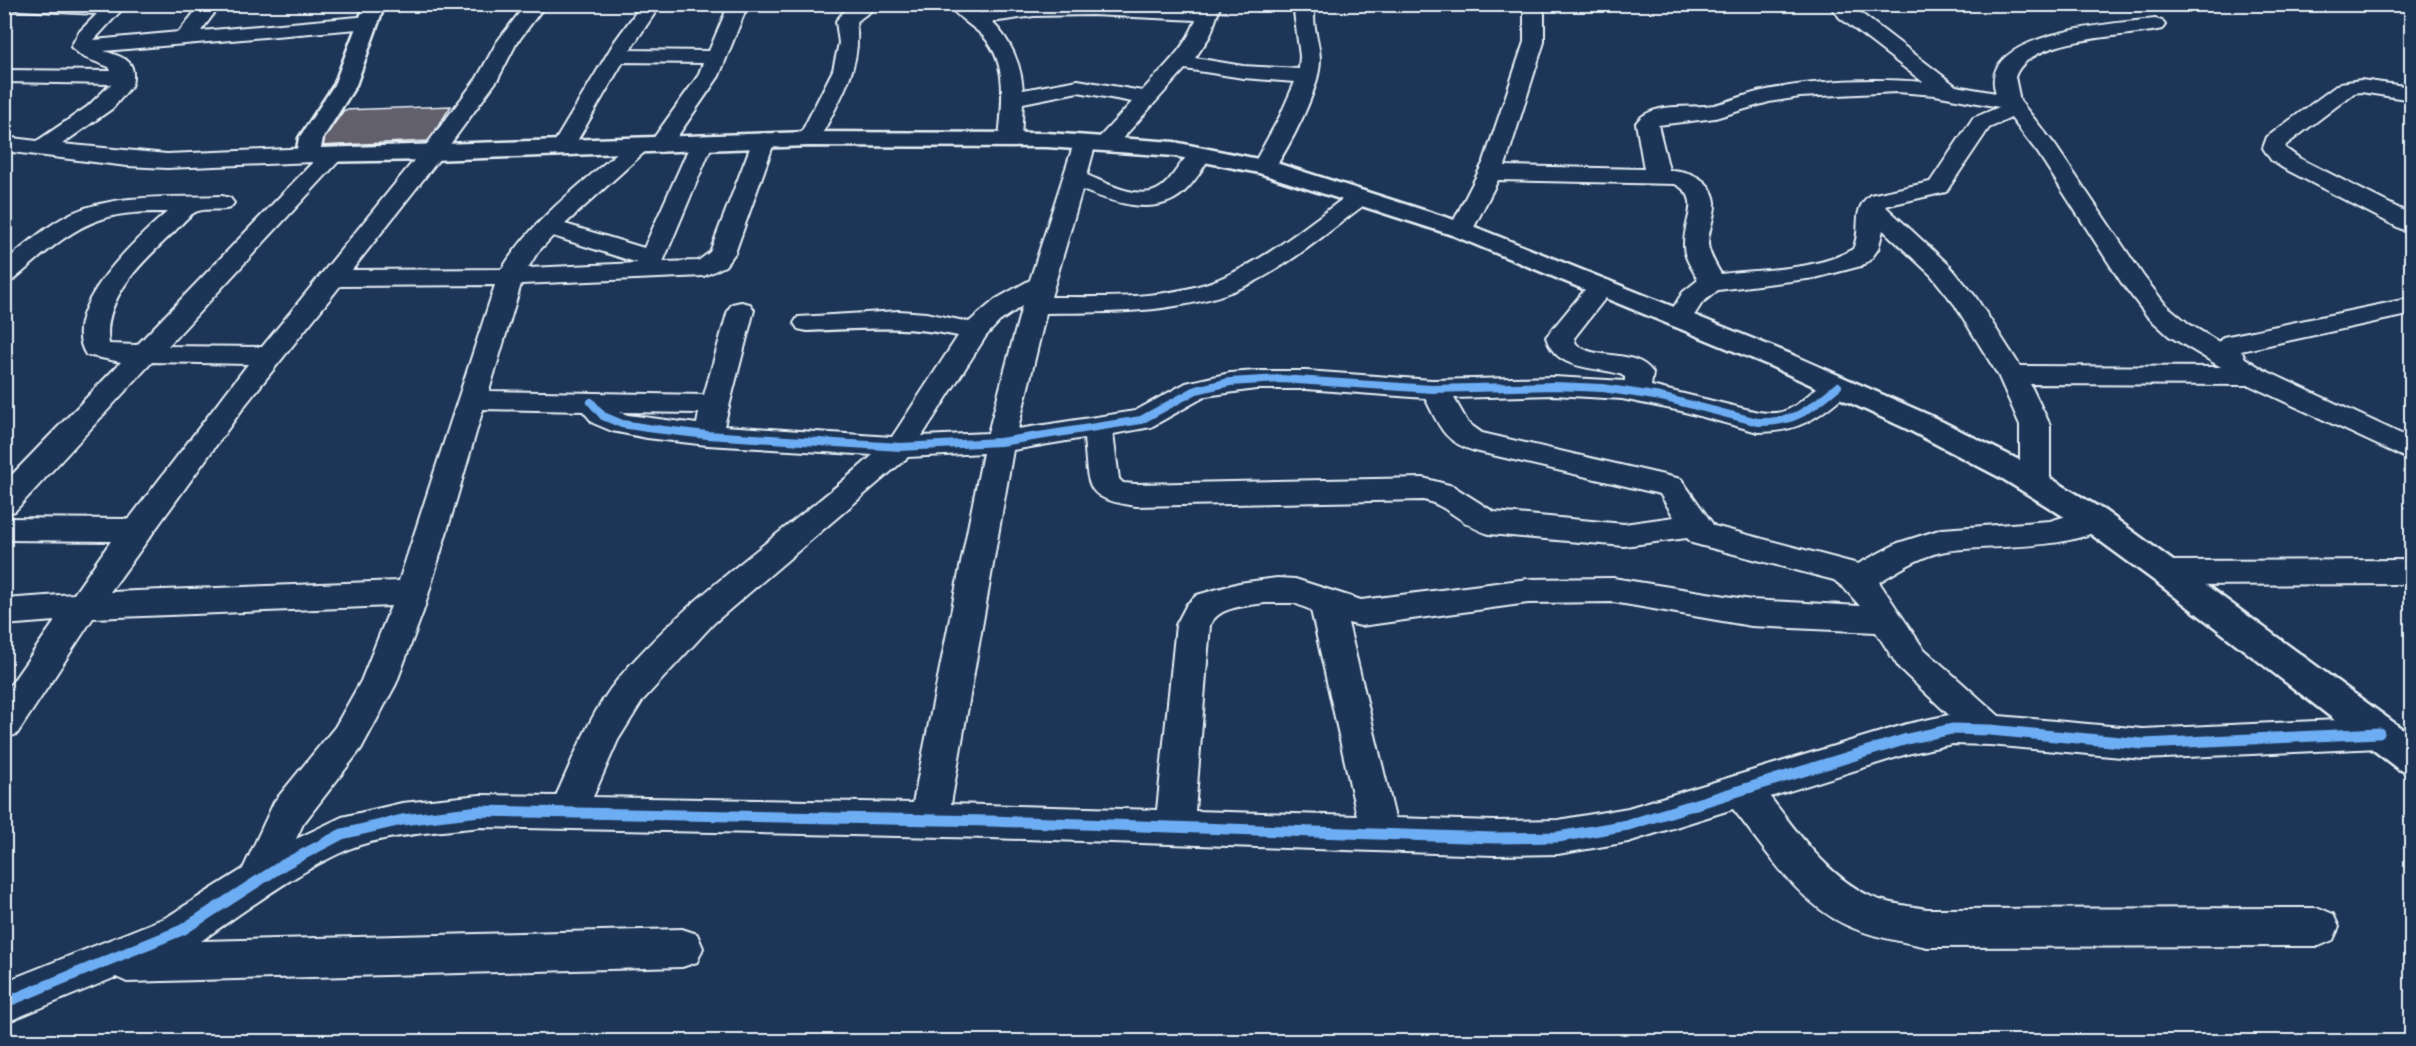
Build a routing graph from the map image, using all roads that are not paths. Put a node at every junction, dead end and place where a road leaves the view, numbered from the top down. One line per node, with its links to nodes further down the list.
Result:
1 (20, 4): 11 (street)
2 (212, 4): 17 (street)
3 (537, 4): 39 (street)
4 (652, 4): 19 (street)
5 (739, 4): 20 (street)
6 (871, 4): 30 (street)
7 (957, 4): 15 (street)
8 (1306, 4): 23 (street)
9 (1530, 4): 43 (street)
10 (1838, 4): 25 (street)
11 (115, 7): 18 (street)
12 (1040, 8): 13 (street); 15 (street)
13 (1209, 10): 21 (street)
14 (372, 13): 17 (street); 41 (main road)
15 (978, 19): 28 (street)
16 (2155, 25): 29 (street)
17 (185, 38): 18 (street)
18 (81, 47): 24 (street)
19 (616, 56): 20 (street); 37 (street)
20 (717, 57): 35 (street)
21 (1180, 62): 23 (street); 27 (street)
22 (4, 76): 24 (street)
23 (1308, 76): 42 (street)
24 (123, 78): 38 (street)
25 (1953, 93): 29 (street); 44 (street)
26 (2412, 94): 50 (street)
27 (1147, 98): 28 (street); 34 (street)
28 (1013, 99): 32 (street)
29 (2012, 105): 49 (street); 67 (street)
30 (809, 139): 31 (main road); 32 (main road)
31 (764, 140): 33 (main road); 53 (street)
32 (1010, 140): 34 (main road)
33 (702, 143): 35 (main road); 53 (street)
34 (1095, 143): 40 (main road); 45 (street)
35 (650, 145): 37 (main road); 51 (street)
36 (8, 147): 38 (street)
37 (562, 148): 39 (main road)
38 (41, 149): 41 (street)
39 (432, 153): 41 (main road); 56 (street)
40 (1200, 154): 42 (main road); 45 (street)
41 (321, 156): 65 (street)
42 (1264, 167): 46 (main road)
43 (1491, 173): 44 (street); 52 (street)
44 (1649, 176): 57 (street)
45 (1073, 178): 59 (street)
46 (1359, 198): 52 (main road); 59 (street)
47 (222, 203): 48 (street)
48 (189, 205): 54 (street); 65 (street)
49 (1871, 206): 57 (street); 68 (street)
50 (2412, 225)
51 (548, 227): 53 (street); 55 (street)
52 (1461, 230): 58 (main road)
53 (649, 265): 55 (street)
54 (4, 275)
55 (510, 277): 56 (street); 72 (street)
56 (332, 278): 66 (street)
57 (1713, 283): 62 (street)
58 (1601, 287): 62 (main road); 71 (street)
59 (1037, 295): 64 (street); 77 (street)
60 (2412, 306): 67 (street)
61 (741, 310): 74 (street)
62 (1679, 319): 69 (main road)
63 (807, 322): 64 (street)
64 (975, 331): 78 (street)
65 (145, 353): 66 (street); 81 (street)
66 (270, 356): 85 (street)
67 (2244, 370): 68 (street); 79 (street)
68 (2012, 375): 80 (street)
69 (1838, 386): 71 (street); 80 (main road)
70 (1435, 389): 71 (street); 75 (street); 83 (street)
71 (1634, 391)
72 (472, 400): 73 (street); 89 (street)
73 (591, 402): 74 (street); 76 (street)
74 (716, 404): 76 (street)
75 (1098, 427): 77 (street); 83 (street)
76 (707, 435): 78 (street)
77 (1000, 442): 78 (street); 100 (street)
78 (900, 447): 99 (street)
79 (2412, 451)
80 (2034, 484): 82 (main road)
81 (4, 503)
82 (2092, 519): 87 (main road); 88 (street)
83 (1694, 526): 88 (street)
84 (4, 529): 85 (street)
85 (137, 530): 91 (street)
86 (2412, 572): 87 (street)
87 (2168, 573): 96 (main road)
88 (1858, 579): 93 (street)
89 (412, 593): 91 (street); 103 (street)
90 (1327, 605): 93 (street); 101 (street); 102 (street)
91 (84, 606): 92 (street); 94 (street)
92 (4, 612)
93 (1888, 620): 95 (street)
94 (4, 724)
95 (1990, 730): 96 (street); 98 (street)
96 (2379, 734): 97 (main road)
97 (2412, 758)
98 (1741, 790): 102 (street); 104 (street)
99 (567, 813): 100 (street); 103 (street)
100 (928, 820): 101 (street)
101 (1175, 826): 102 (street)
102 (1380, 834)
103 (257, 882): 106 (street)
104 (2319, 927)
105 (682, 948): 106 (street)
106 (108, 962): 107 (street)
107 (4, 1004)

